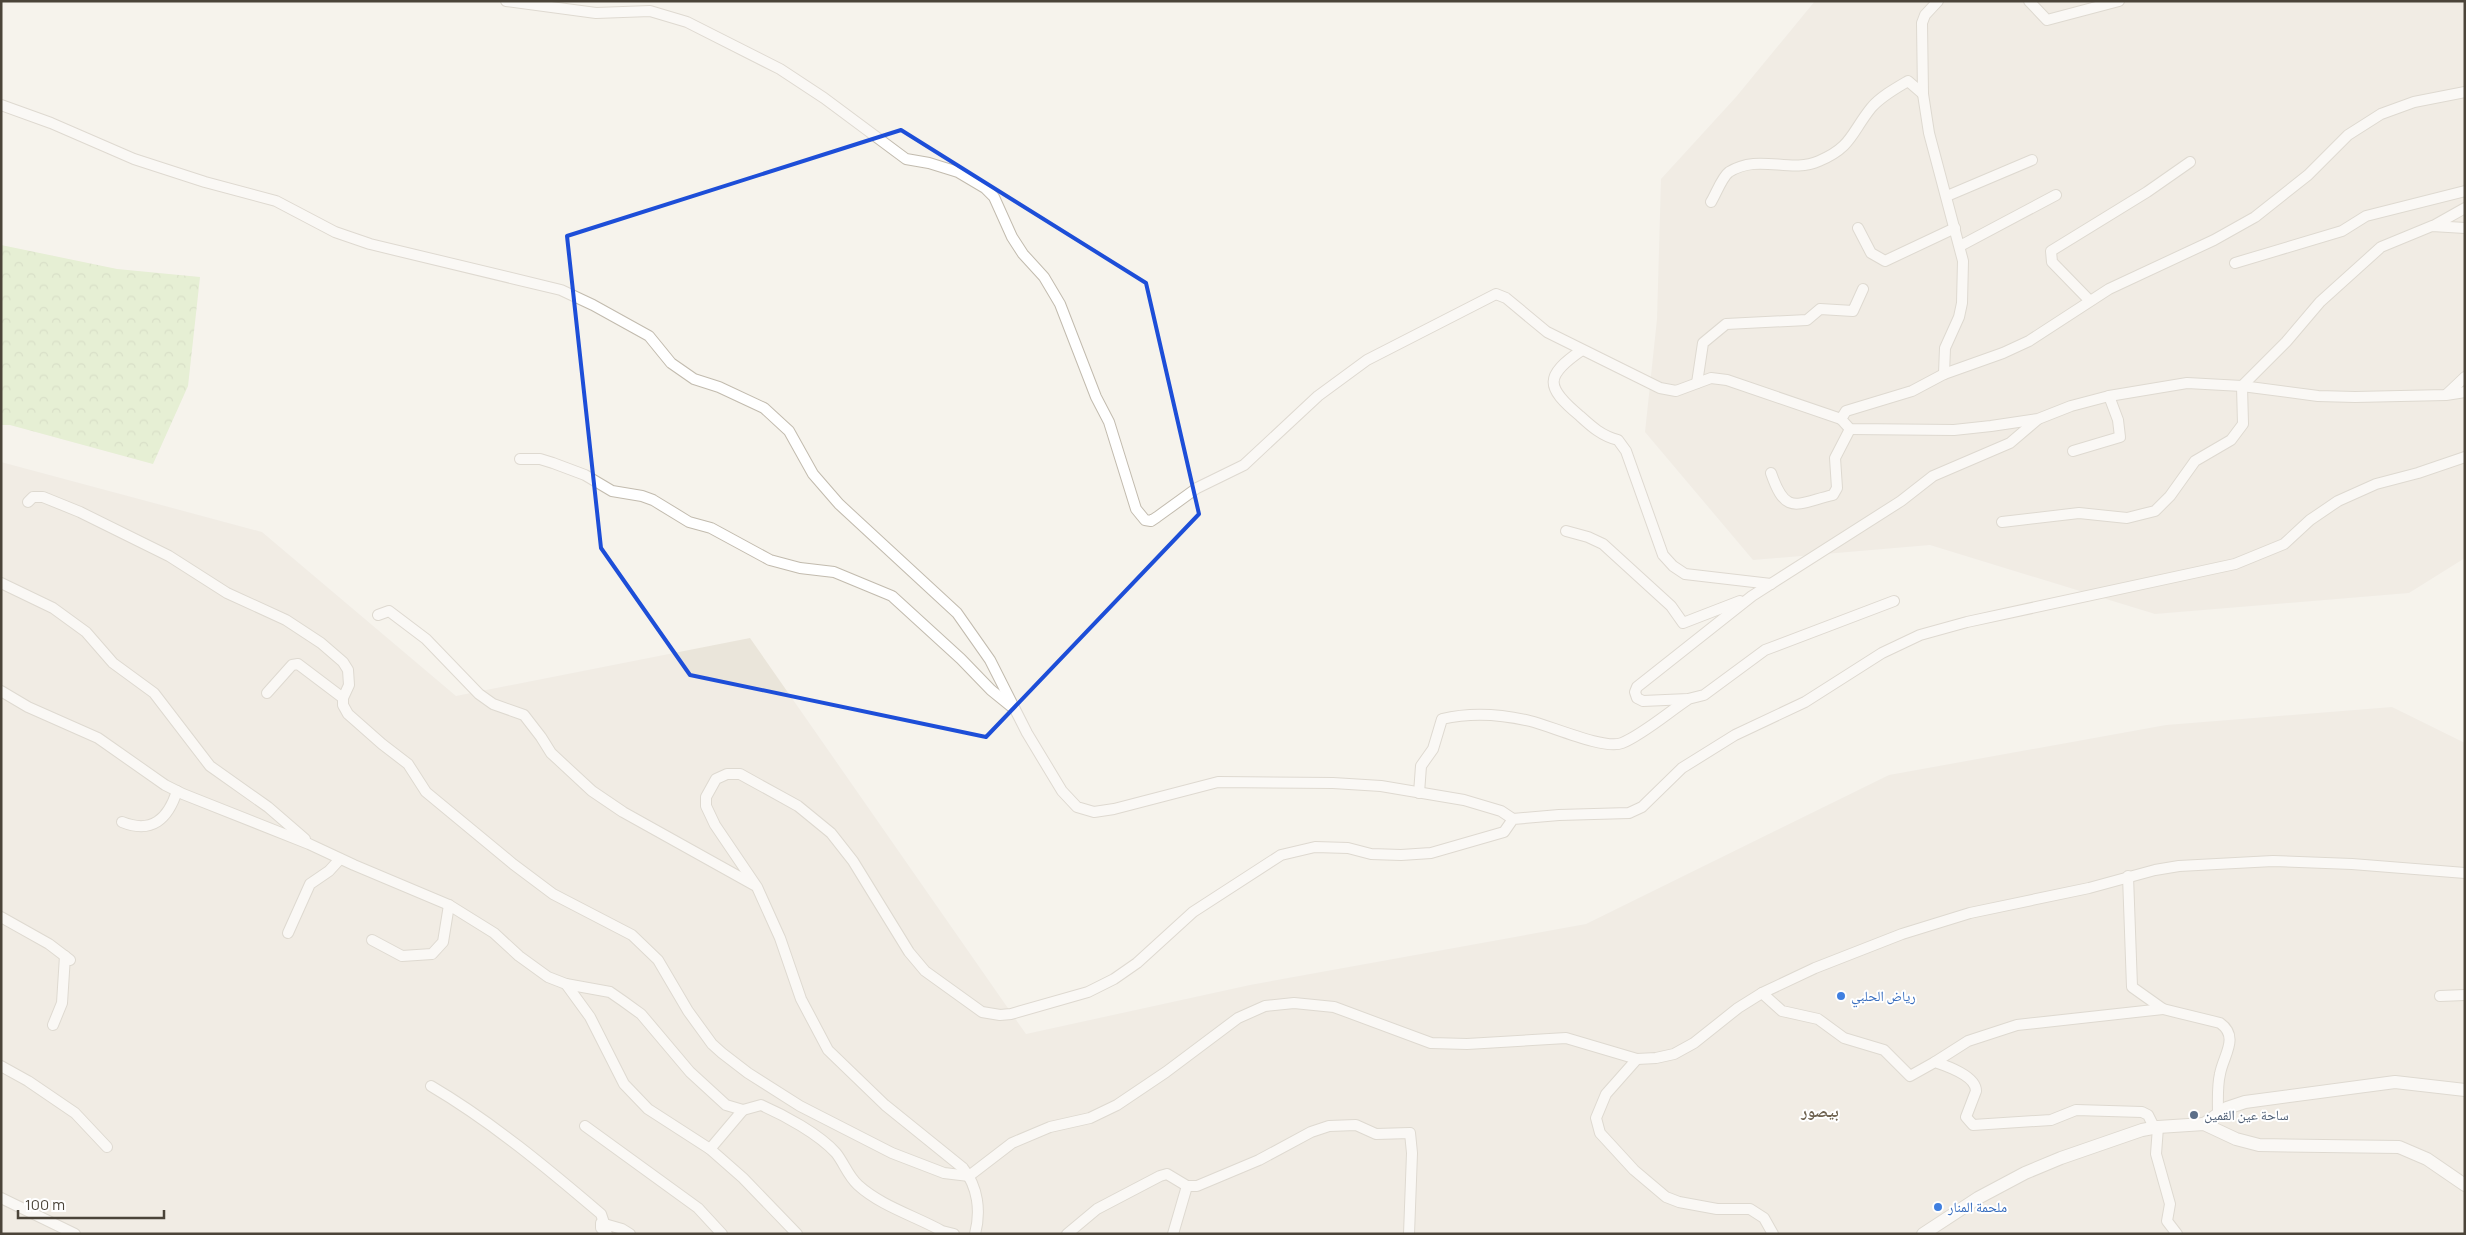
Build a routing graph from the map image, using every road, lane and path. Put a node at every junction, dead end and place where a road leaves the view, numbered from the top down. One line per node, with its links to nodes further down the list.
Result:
1 (506, 1): 24 (street)
2 (1948, 1): 5 (street)
3 (2029, 1): 4 (street)
4 (2119, 1)
5 (1934, 5): 7 (street)
6 (2465, 92): 23 (street)
7 (1923, 94): 13 (street); 14 (street)
8 (1, 105): 51 (street)
9 (2032, 160): 13 (street)
10 (2190, 162): 23 (street)
11 (2465, 191): 21 (street)
12 (2056, 195): 20 (street)
13 (1947, 196): 18 (street)
14 (1711, 202)
15 (2465, 208): 16 (street)
16 (2432, 226): 19 (street); 28 (street)
17 (1858, 228): 18 (street)
18 (1955, 228): 20 (street)
19 (2465, 228)
20 (1960, 246): 25 (street)
21 (2235, 263)
22 (1863, 289): 27 (street)
23 (2090, 302): 25 (street)
24 (1582, 350): 27 (street); 43 (street)
25 (1944, 374): 32 (street)
26 (2465, 377): 30 (street)
27 (1697, 384): 32 (street)
28 (2242, 386): 30 (street); 31 (street); 40 (street)
29 (2465, 392): 30 (street)
30 (2446, 395)
31 (2109, 396): 33 (street); 35 (street)
32 (1841, 419): 34 (street)
33 (2038, 419): 34 (street); 43 (street)
34 (1850, 429): 38 (street)
35 (2073, 451)
36 (2465, 457): 54 (street)
37 (520, 459): 51 (street)
38 (1771, 473)
39 (28, 502): 49 (street)
40 (2002, 522)
41 (1566, 531): 44 (street)
42 (1, 583): 56 (street)
43 (1771, 584): 44 (street)
44 (1752, 596): 50 (street)
45 (1894, 601): 50 (street)
46 (378, 616): 60 (street)
47 (1, 691): 52 (street)
48 (268, 693): 49 (street)
49 (343, 698): 83 (street)
50 (1688, 699): 53 (street)
51 (1015, 709): 53 (street)
52 (177, 791): 55 (street); 56 (street)
53 (1419, 793): 54 (street)
54 (1513, 819): 60 (street)
55 (122, 822)
56 (309, 844): 57 (street)
57 (340, 859): 61 (street); 63 (street)
58 (2465, 874): 59 (street)
59 (2128, 876): 66 (street); 69 (street)
60 (757, 887): 83 (street)
61 (448, 905): 64 (street); 65 (street)
62 (1, 918): 70 (street)
63 (288, 933)
64 (372, 940)
65 (566, 984): 76 (street); 82 (street)
66 (1762, 993): 71 (street); 72 (street)
67 (2465, 995): 68 (street)
68 (2440, 996)
69 (2163, 1008): 72 (street); 77 (street)
70 (53, 1025)
71 (1637, 1059): 83 (street); 98 (street)
72 (1935, 1062): 80 (street)
73 (1, 1066): 81 (street)
74 (431, 1086): 87 (street)
75 (2465, 1090): 77 (street)
76 (743, 1110): 82 (street); 93 (street)
77 (2218, 1114): 78 (street)
78 (2204, 1124): 80 (street); 84 (street)
79 (585, 1126): 91 (street)
80 (2156, 1127): 99 (street); 100 (street)
81 (107, 1147)
82 (710, 1149): 92 (street)
83 (970, 1176): 94 (street)
84 (2465, 1185)
85 (1187, 1186): 95 (street); 96 (street); 97 (street)
86 (1, 1198): 88 (street)
87 (604, 1222): 89 (street); 90 (street)
88 (75, 1234)
89 (607, 1234)
90 (630, 1234)
91 (722, 1234)
92 (797, 1234)
93 (954, 1234)
94 (975, 1234)
95 (1067, 1234)
96 (1173, 1234)
97 (1409, 1234)
98 (1773, 1234)
99 (1923, 1234)
100 (2176, 1234)

